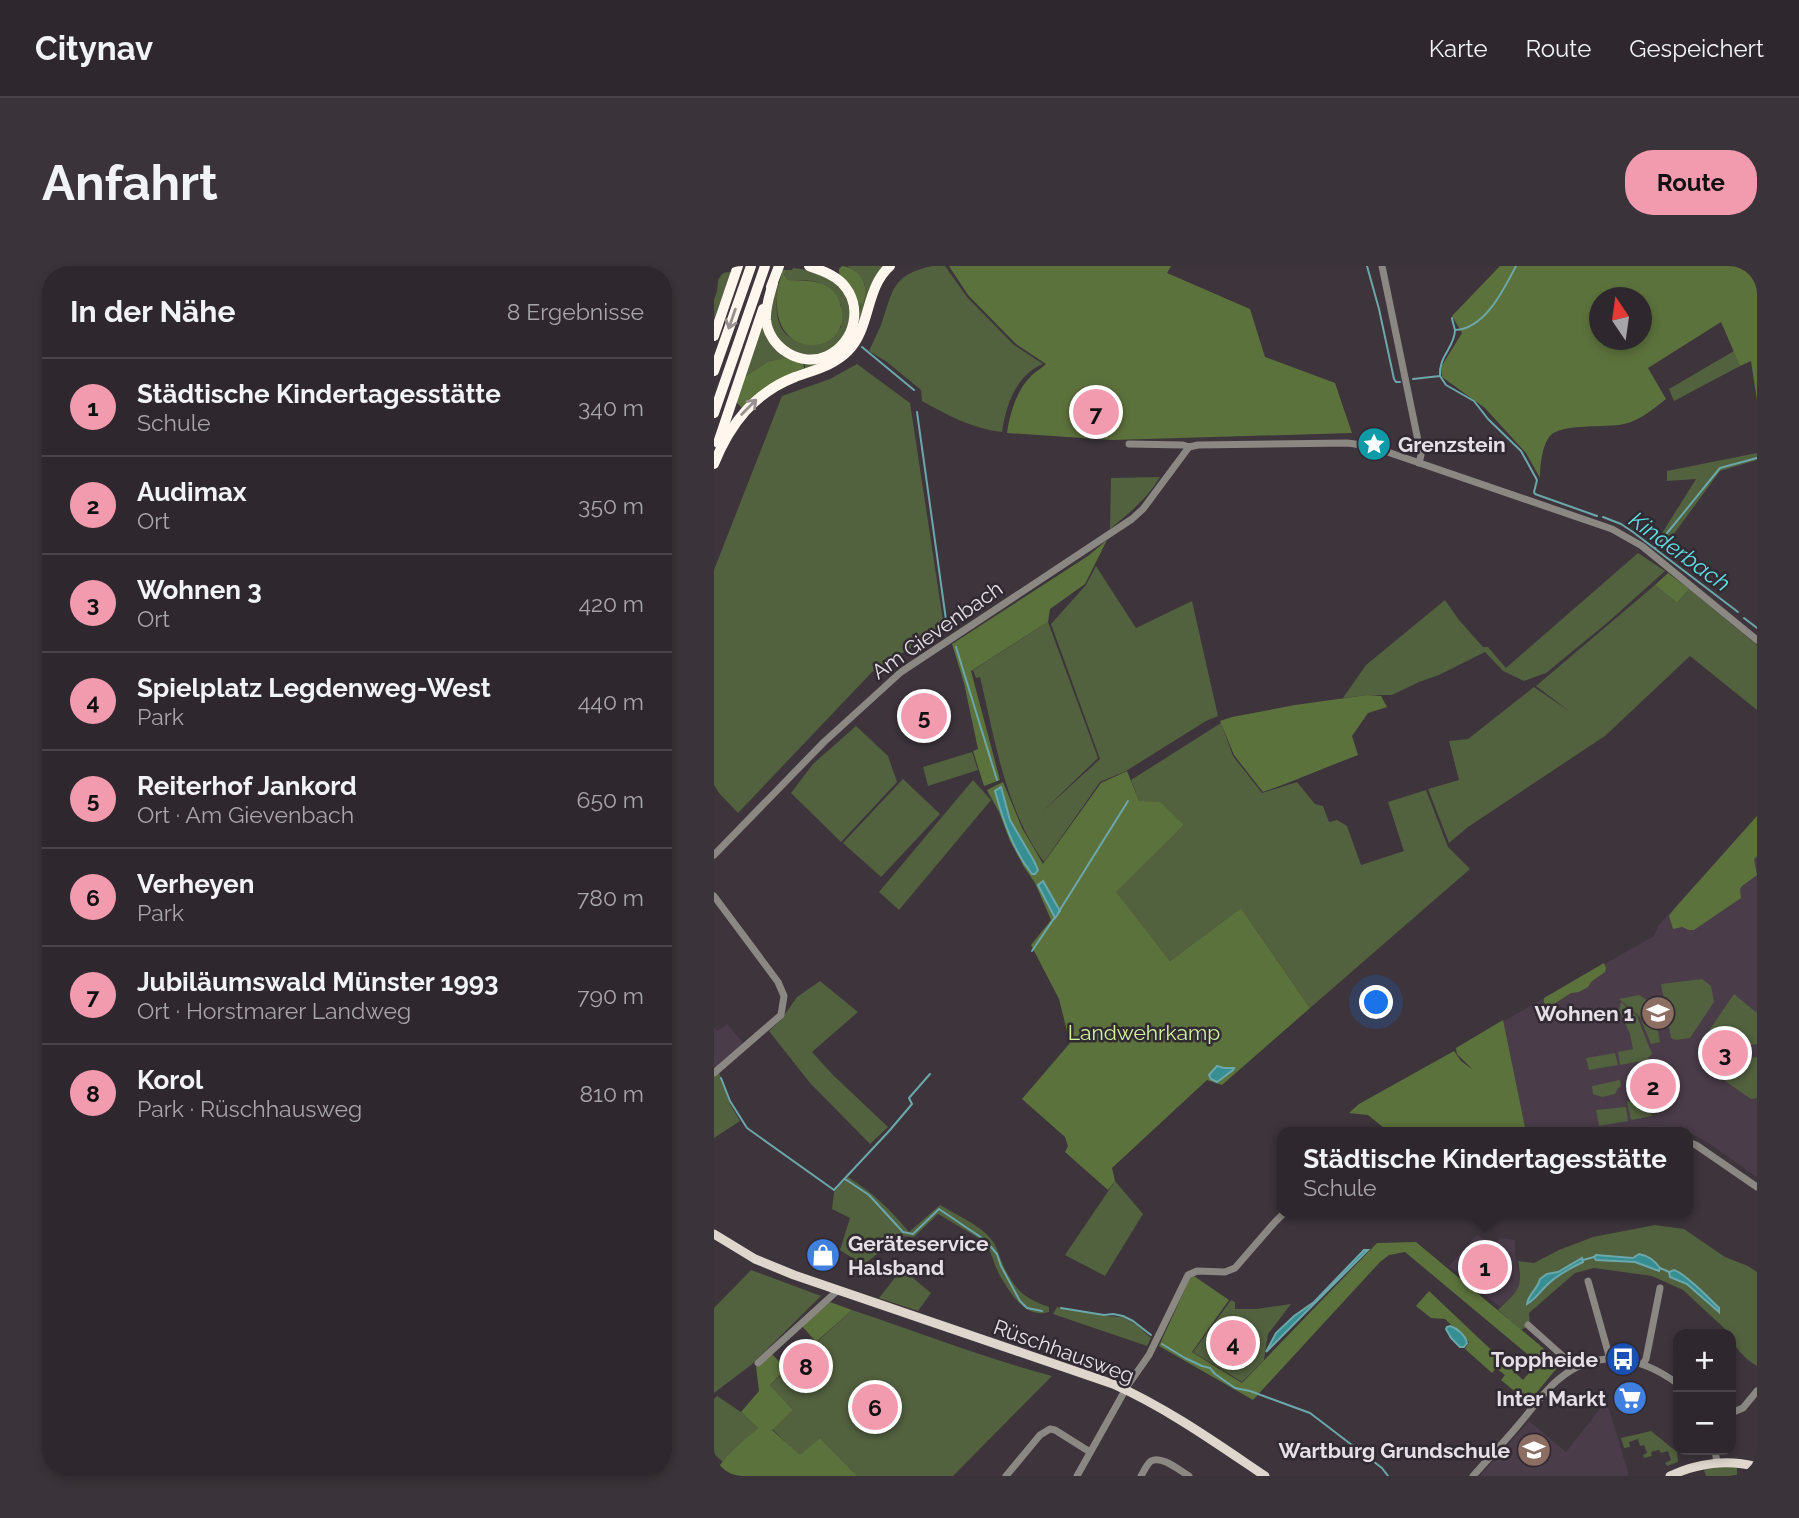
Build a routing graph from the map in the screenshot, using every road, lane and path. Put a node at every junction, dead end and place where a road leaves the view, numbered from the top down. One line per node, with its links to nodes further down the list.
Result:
1 (738, 266): 9 (highway)
2 (751, 266): 12 (highway, one-way to 12)
3 (765, 266): 13 (highway)
4 (779, 266): 8 (highway)
5 (808, 266): 8 (highway)
6 (890, 266): 18 (highway, one-way to 6)
7 (1382, 266): 17 (street)
8 (773, 282): 16 (highway)
9 (727, 297): 10 (highway); 11 (highway)
10 (714, 325)
11 (714, 336)
12 (714, 372)
13 (714, 413)
14 (1129, 444): 15 (street)
15 (1189, 447): 17 (street); 20 (street, Am Gievenbach)
16 (714, 456)
17 (1419, 463): 19 (street)
18 (714, 464)
19 (1757, 640)
20 (714, 855)
21 (714, 896): 22 (street)
22 (714, 1073)
23 (1693, 1144): 24 (street)
24 (1757, 1187)
25 (1279, 1218): 36 (street)
26 (714, 1234): 29 (main road, Rüschhausweg)
27 (1588, 1281): 31 (street)
28 (1660, 1288): 33 (street)
29 (837, 1291): 32 (street); 36 (main road, Rüschhausweg)
30 (1528, 1325): 34 (street)
31 (1610, 1359): 33 (street); 34 (street)
32 (758, 1363)
33 (1643, 1364): 35 (street)
34 (1575, 1367): 48 (street)
35 (1673, 1381)
36 (1126, 1390): 39 (street); 47 (main road, Rüschhausweg)
37 (1757, 1391): 38 (street)
38 (1736, 1411)
39 (1090, 1452): 43 (street); 44 (street)
40 (1716, 1455): 41 (street)
41 (1717, 1463): 42 (main road); 49 (main road)
42 (1757, 1467)
43 (1006, 1476)
44 (1077, 1476)
45 (1141, 1476): 46 (street)
46 (1189, 1476)
47 (1265, 1476)
48 (1474, 1476)
49 (1670, 1476)

